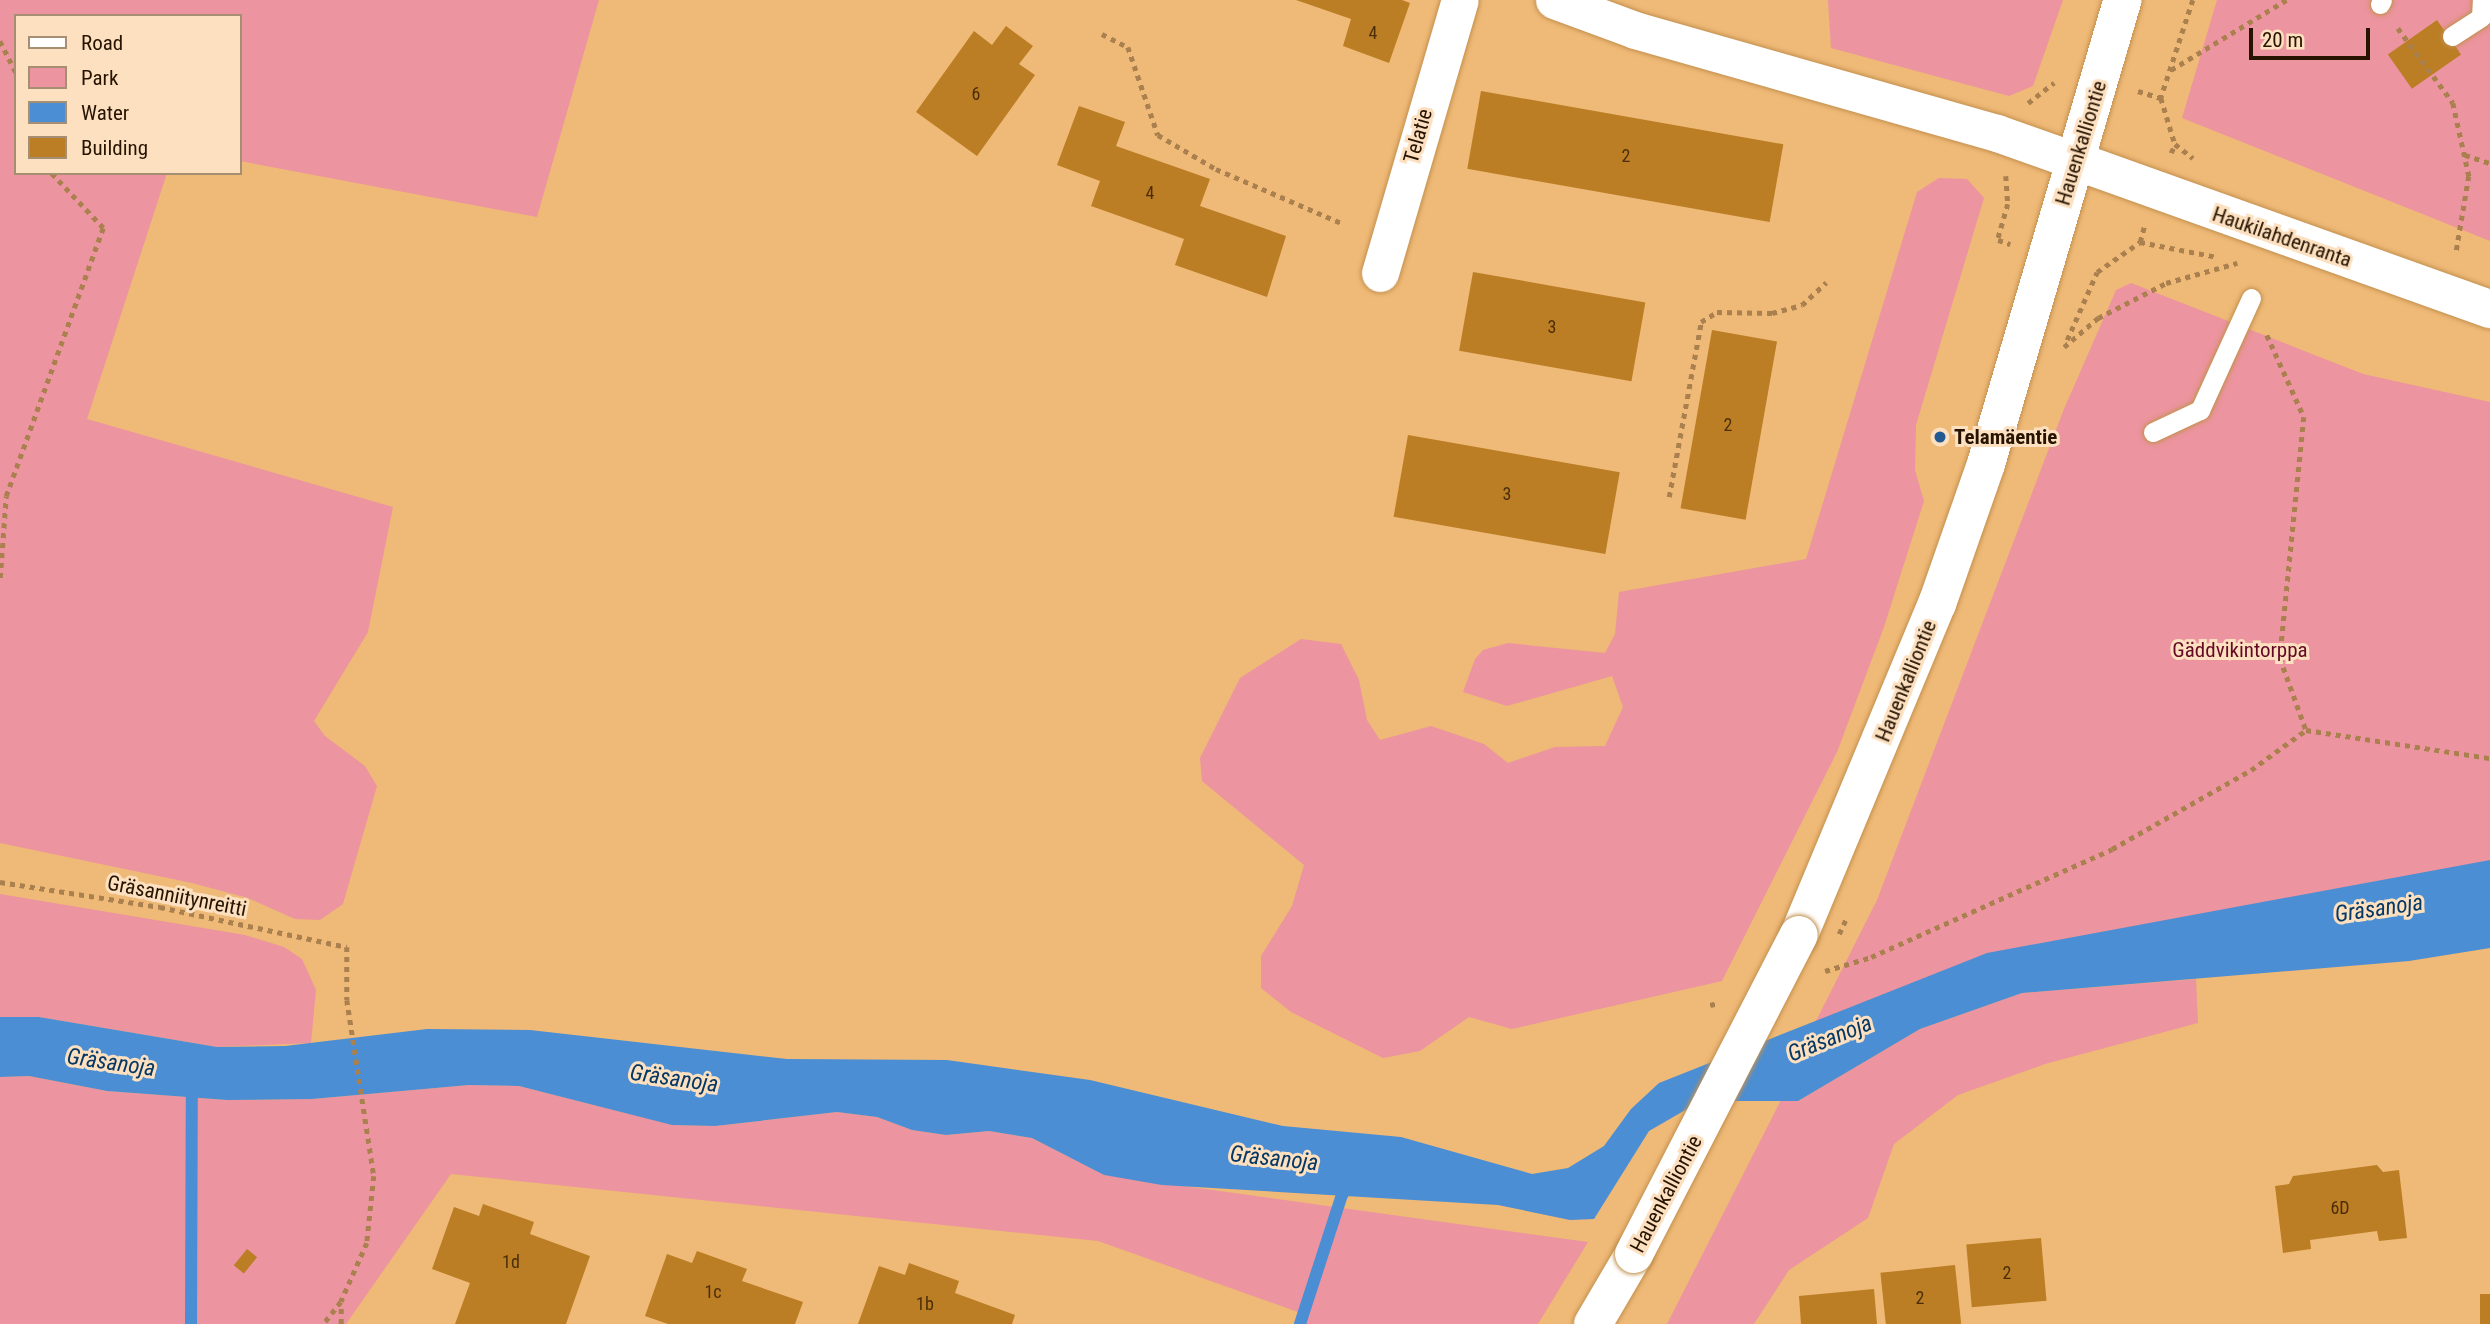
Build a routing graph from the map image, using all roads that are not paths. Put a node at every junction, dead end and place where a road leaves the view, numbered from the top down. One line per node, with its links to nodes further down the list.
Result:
1 (1460, 0): 8 (street, Telatie)
2 (1554, 0): 5 (street)
3 (2123, 0): 7 (main road, Hauenkalliontie)
4 (2482, 0): 6 (lane)
5 (1637, 15): 7 (street)
6 (2452, 36)
7 (2076, 161): 10 (main road, Haukilahdenranta); 12 (main road, Hauenkalliontie, bridge)
8 (1380, 273)
9 (2251, 298): 11 (lane)
10 (2490, 309)
11 (2153, 432)
12 (1593, 1324)

